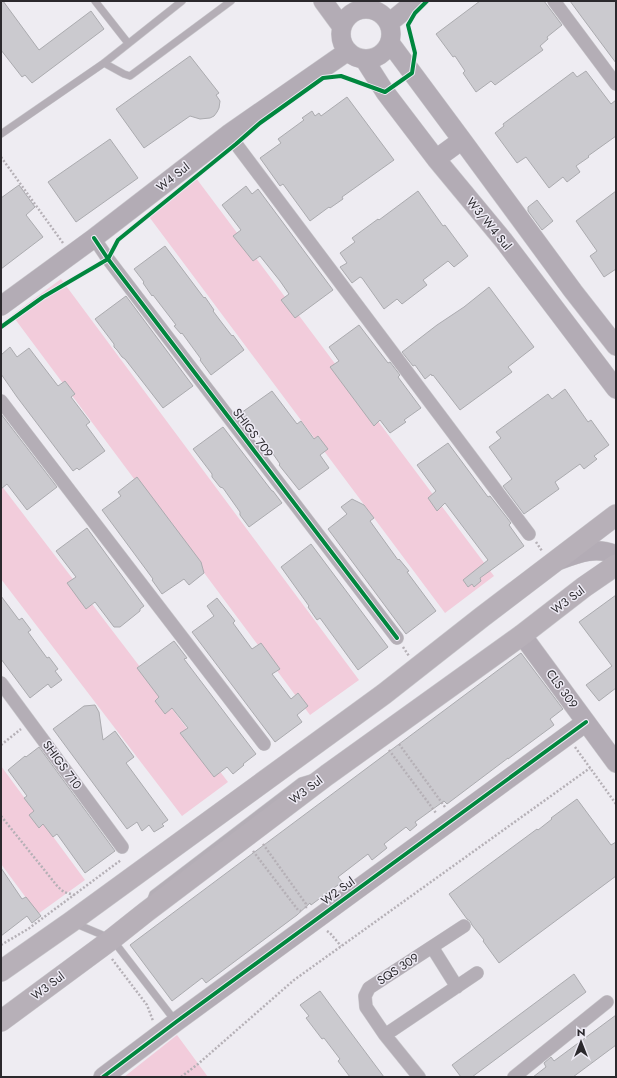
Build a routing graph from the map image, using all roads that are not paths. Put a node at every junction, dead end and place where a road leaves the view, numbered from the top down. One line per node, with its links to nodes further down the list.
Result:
1 (95, 1): 10 (lane)
2 (182, 1): 10 (lane)
3 (231, 1): 13 (lane)
4 (323, 1): 9 (main road)
5 (416, 1): 8 (main road)
6 (554, 1): 14 (street)
7 (362, 5): 8 (main road); 9 (main road)
8 (389, 22): 11 (main road)
9 (342, 27): 12 (main road)
10 (128, 43): 13 (lane)
11 (390, 43): 12 (main road); 17 (main road)
12 (356, 55): 15 (main road, W4 Sul); 18 (main road, W3/W4 Sul)
13 (104, 63): 16 (lane)
14 (616, 84)
15 (230, 133): 20 (main road, W4 Sul); 31 (street)
16 (1, 134)
17 (462, 140): 18 (main road); 19 (main road)
18 (436, 159): 21 (main road, W3/W4 Sul)
19 (524, 225): 21 (main road); 22 (main road)
20 (94, 238): 23 (main road, W4 Sul); 36 (street, SHIGS 709)
21 (504, 241): 24 (main road, W3/W4 Sul)
22 (573, 291): 24 (main road); 25 (main road)
23 (1, 306)
24 (555, 309): 26 (main road, W3/W4 Sul)
25 (591, 314): 26 (main road); 27 (main road)
26 (571, 330): 28 (main road, W3/W4 Sul)
27 (616, 346)
28 (616, 389)
29 (1, 401): 41 (street)
30 (616, 515): 33 (main road)
31 (529, 534)
32 (616, 555): 33 (main road)
33 (552, 563): 38 (main road)
34 (616, 565): 35 (main road, W3 Sul)
35 (522, 634): 39 (main road, CLS 309); 40 (main road, W3 Sul)
36 (397, 638)
37 (1, 683): 44 (street, SHIGS 710)
38 (384, 694): 40 (main road); 46 (main road)
39 (586, 722): 42 (main road, CLS 309); 55 (main road, W2 Sul)
40 (386, 731): 43 (main road, W3 Sul)
41 (264, 744)
42 (616, 763)
43 (327, 775): 45 (main road, W3 Sul); 45 (lane)
44 (122, 853)
45 (146, 912): 49 (main road, W3 Sul)
46 (71, 922): 49 (lane); 50 (main road)
47 (464, 926): 48 (street, SQS 309)
48 (432, 947): 52 (street, SQS 309); 56 (street, SQS 309)
49 (112, 949): 54 (main road, W3 Sul); 55 (lane)
50 (1, 971)
51 (478, 973): 52 (street)
52 (457, 987): 56 (street)
53 (606, 1002): 59 (street)
54 (1, 1021)
55 (169, 1028): 57 (main road, W2 Sul)
56 (385, 1035): 58 (street, SQS 309)
57 (103, 1077)
58 (419, 1077)
59 (514, 1077)

